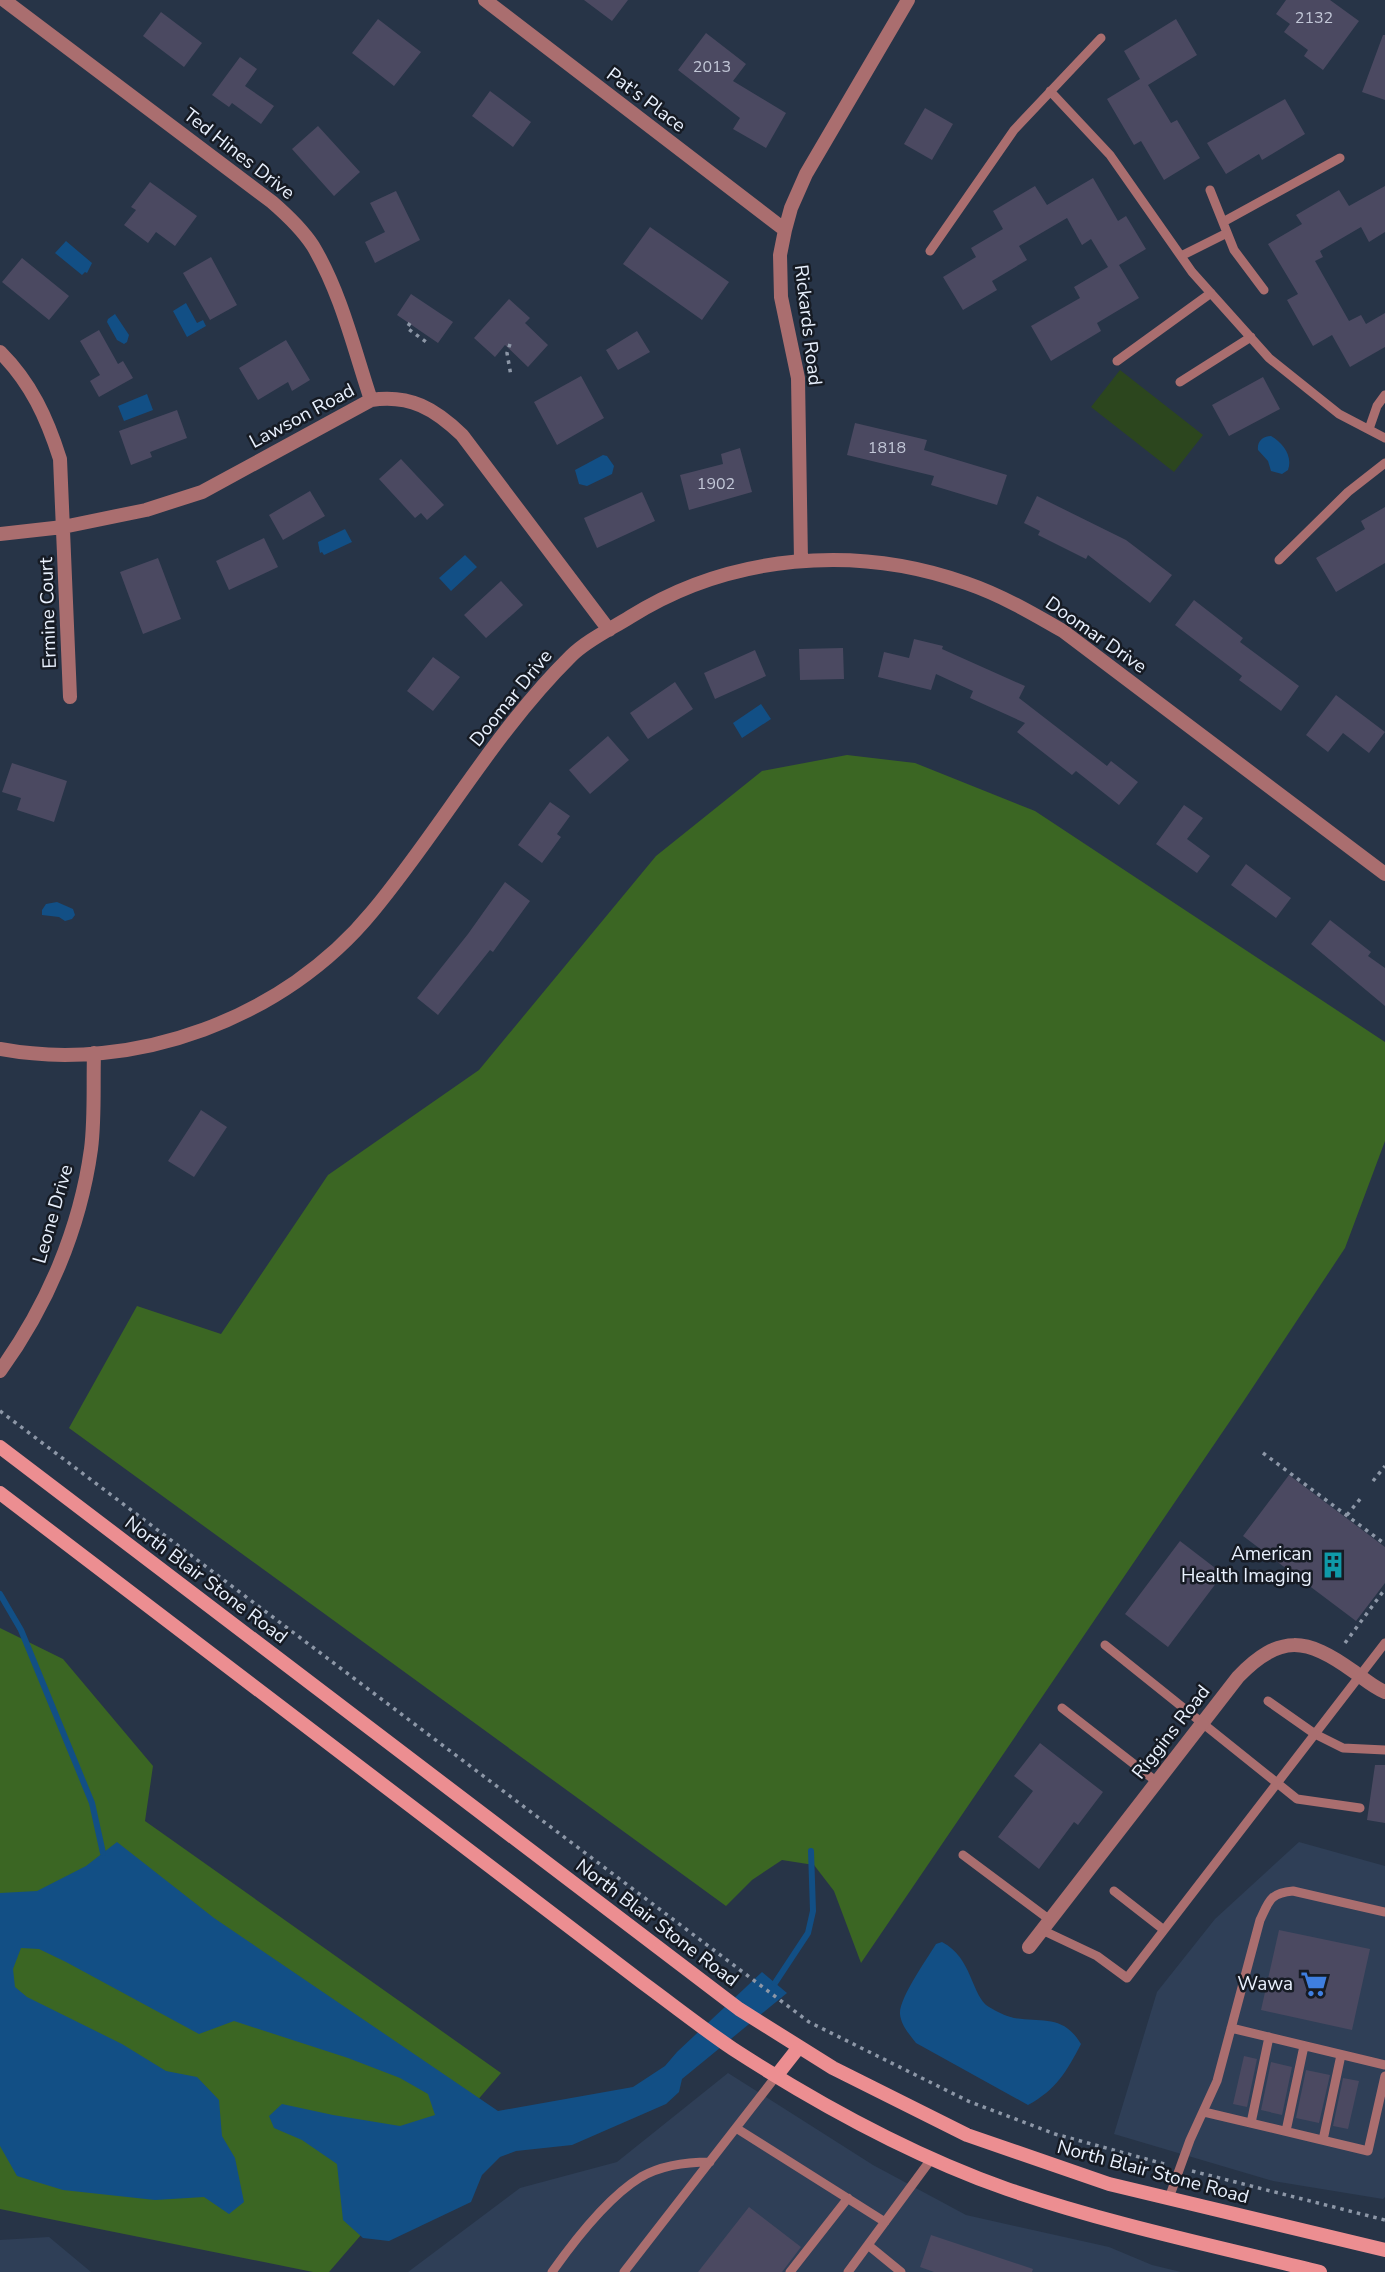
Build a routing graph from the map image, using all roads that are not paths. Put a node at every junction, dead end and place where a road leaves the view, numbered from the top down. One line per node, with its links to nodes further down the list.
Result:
1 (4, 0): 20 (street, Ted Hines Drive)
2 (485, 0): 9 (street, Pat's Place)
3 (908, 0): 9 (street, Rickards Road)
4 (1101, 38): 5 (lane)
5 (1050, 91): 11 (lane); 12 (lane)
6 (1340, 158): 8 (lane)
7 (1209, 190): 8 (lane)
8 (1223, 222): 10 (lane)
9 (785, 230): 27 (street, Rickards Road)
10 (1227, 233): 12 (lane); 13 (lane)
11 (930, 251)
12 (1181, 256): 14 (lane)
13 (1264, 290)
14 (1211, 293): 15 (lane); 17 (lane)
15 (1251, 337): 18 (lane); 21 (lane)
16 (0, 352): 24 (street, Ermine Court)
17 (1117, 361)
18 (1180, 382)
19 (1385, 395): 21 (lane)
20 (371, 400): 24 (street, Lawson Road); 28 (street, Lawson Road)
21 (1369, 429): 22 (lane)
22 (1385, 438)
23 (1385, 463): 26 (lane)
24 (63, 527): 25 (street, Lawson Road); 29 (street, Ermine Court)
25 (0, 534)
26 (1279, 560)
27 (802, 561): 28 (street, Doomar Drive); 30 (street, Doomar Drive)
28 (609, 630): 32 (street, Doomar Drive)
29 (70, 698)
30 (1385, 874)
31 (0, 1049): 32 (street, Doomar Drive)
32 (94, 1053): 33 (street, Leone Drive)
33 (0, 1371)
34 (0, 1447): 57 (main road, North Blair Stone Road)
35 (0, 1493): 60 (main road)
36 (1385, 1643): 38 (lane)
37 (1105, 1645): 42 (lane)
38 (1360, 1676): 39 (street, Riggins Road); 42 (street, Riggins Road); 43 (lane)
39 (1385, 1692)
40 (1269, 1701): 43 (lane)
41 (1062, 1708): 45 (lane)
42 (1202, 1724): 45 (street, Riggins Road); 46 (lane)
43 (1315, 1734): 44 (lane); 46 (lane)
44 (1385, 1750)
45 (1157, 1782): 51 (street, Riggins Road)
46 (1277, 1783): 47 (lane); 52 (lane)
47 (1360, 1808)
48 (963, 1854): 51 (lane)
49 (1114, 1891): 52 (lane)
50 (1385, 1912): 54 (lane)
51 (1046, 1925): 52 (lane); 53 (street, Riggins Road)
52 (1164, 1930)
53 (1029, 1947)
54 (1231, 2028): 55 (lane); 62 (lane)
55 (1269, 2037): 56 (lane); 63 (lane)
56 (1304, 2046): 58 (lane); 65 (lane)
57 (799, 2047): 60 (main road); 70 (main road, North Blair Stone Road)
58 (1341, 2055): 59 (lane); 66 (lane)
59 (1385, 2065)
60 (777, 2075): 64 (lane); 67 (main road)
61 (1385, 2076): 66 (lane)
62 (1204, 2112): 63 (lane); 70 (lane)
63 (1251, 2123): 65 (lane)
64 (736, 2128): 68 (lane); 69 (lane)
65 (1286, 2132): 66 (lane)
66 (1323, 2140)
67 (932, 2158): 71 (lane); 79 (main road)
68 (710, 2162): 74 (lane); 75 (lane)
69 (848, 2198): 71 (lane); 76 (lane)
70 (1169, 2198): 73 (main road, North Blair Stone Road)
71 (885, 2222): 72 (lane)
72 (868, 2245): 77 (lane); 78 (lane)
73 (1385, 2250)
74 (552, 2272)
75 (624, 2272)
76 (790, 2272)
77 (848, 2272)
78 (901, 2272)
79 (1320, 2272)

